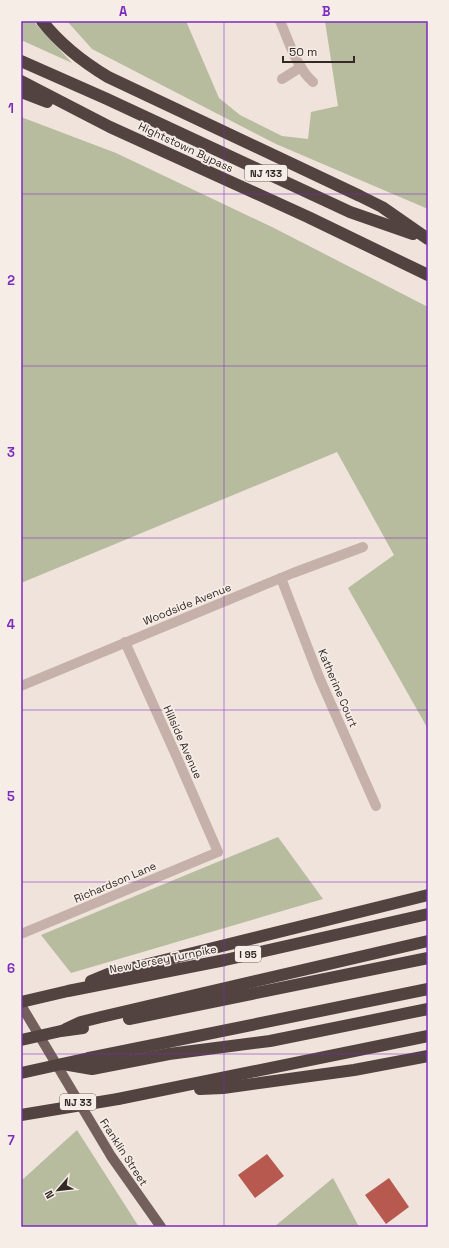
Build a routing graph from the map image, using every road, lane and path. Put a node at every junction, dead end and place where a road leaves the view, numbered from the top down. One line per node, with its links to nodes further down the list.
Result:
1 (42, 21): 12 (highway)
2 (280, 21): 5 (street)
3 (21, 53): 10 (highway)
4 (21, 61): 10 (highway, Hightstown Bypass / NJ 133)
5 (301, 68): 6 (street); 8 (street)
6 (282, 79)
7 (21, 81): 11 (highway, Hightstown Bypass / NJ 133)
8 (313, 82)
9 (21, 92): 11 (highway)
10 (107, 98): 12 (highway, Hightstown Bypass / NJ 133)
11 (110, 126): 13 (highway, Hightstown Bypass / NJ 133)
12 (428, 240)
13 (428, 275)
14 (363, 547): 15 (street, Woodside Avenue)
15 (281, 578): 16 (street, Woodside Avenue); 18 (street, Katherine Court)
16 (125, 642): 17 (street, Woodside Avenue); 19 (street, Hillside Avenue)
17 (21, 686)
18 (376, 806)
19 (218, 852): 22 (street, Richardson Lane)
20 (428, 895): 26 (highway)
21 (428, 914): 26 (highway, New Jersey Turnpike / I 95)
22 (21, 934)
23 (428, 941): 29 (highway)
24 (428, 958): 29 (highway)
25 (428, 989): 33 (highway)
26 (68, 991): 27 (highway, New Jersey Turnpike / I 95)
27 (21, 1004): 37 (main road, Franklin Street / NJ 33)
28 (428, 1009): 33 (highway)
29 (82, 1025): 31 (highway, bridge)
30 (428, 1036): 35 (highway)
31 (21, 1040)
32 (428, 1056): 35 (highway)
33 (90, 1064): 34 (highway, bridge)
34 (21, 1073)
35 (153, 1092): 36 (highway, bridge)
36 (21, 1115)
37 (161, 1227)

